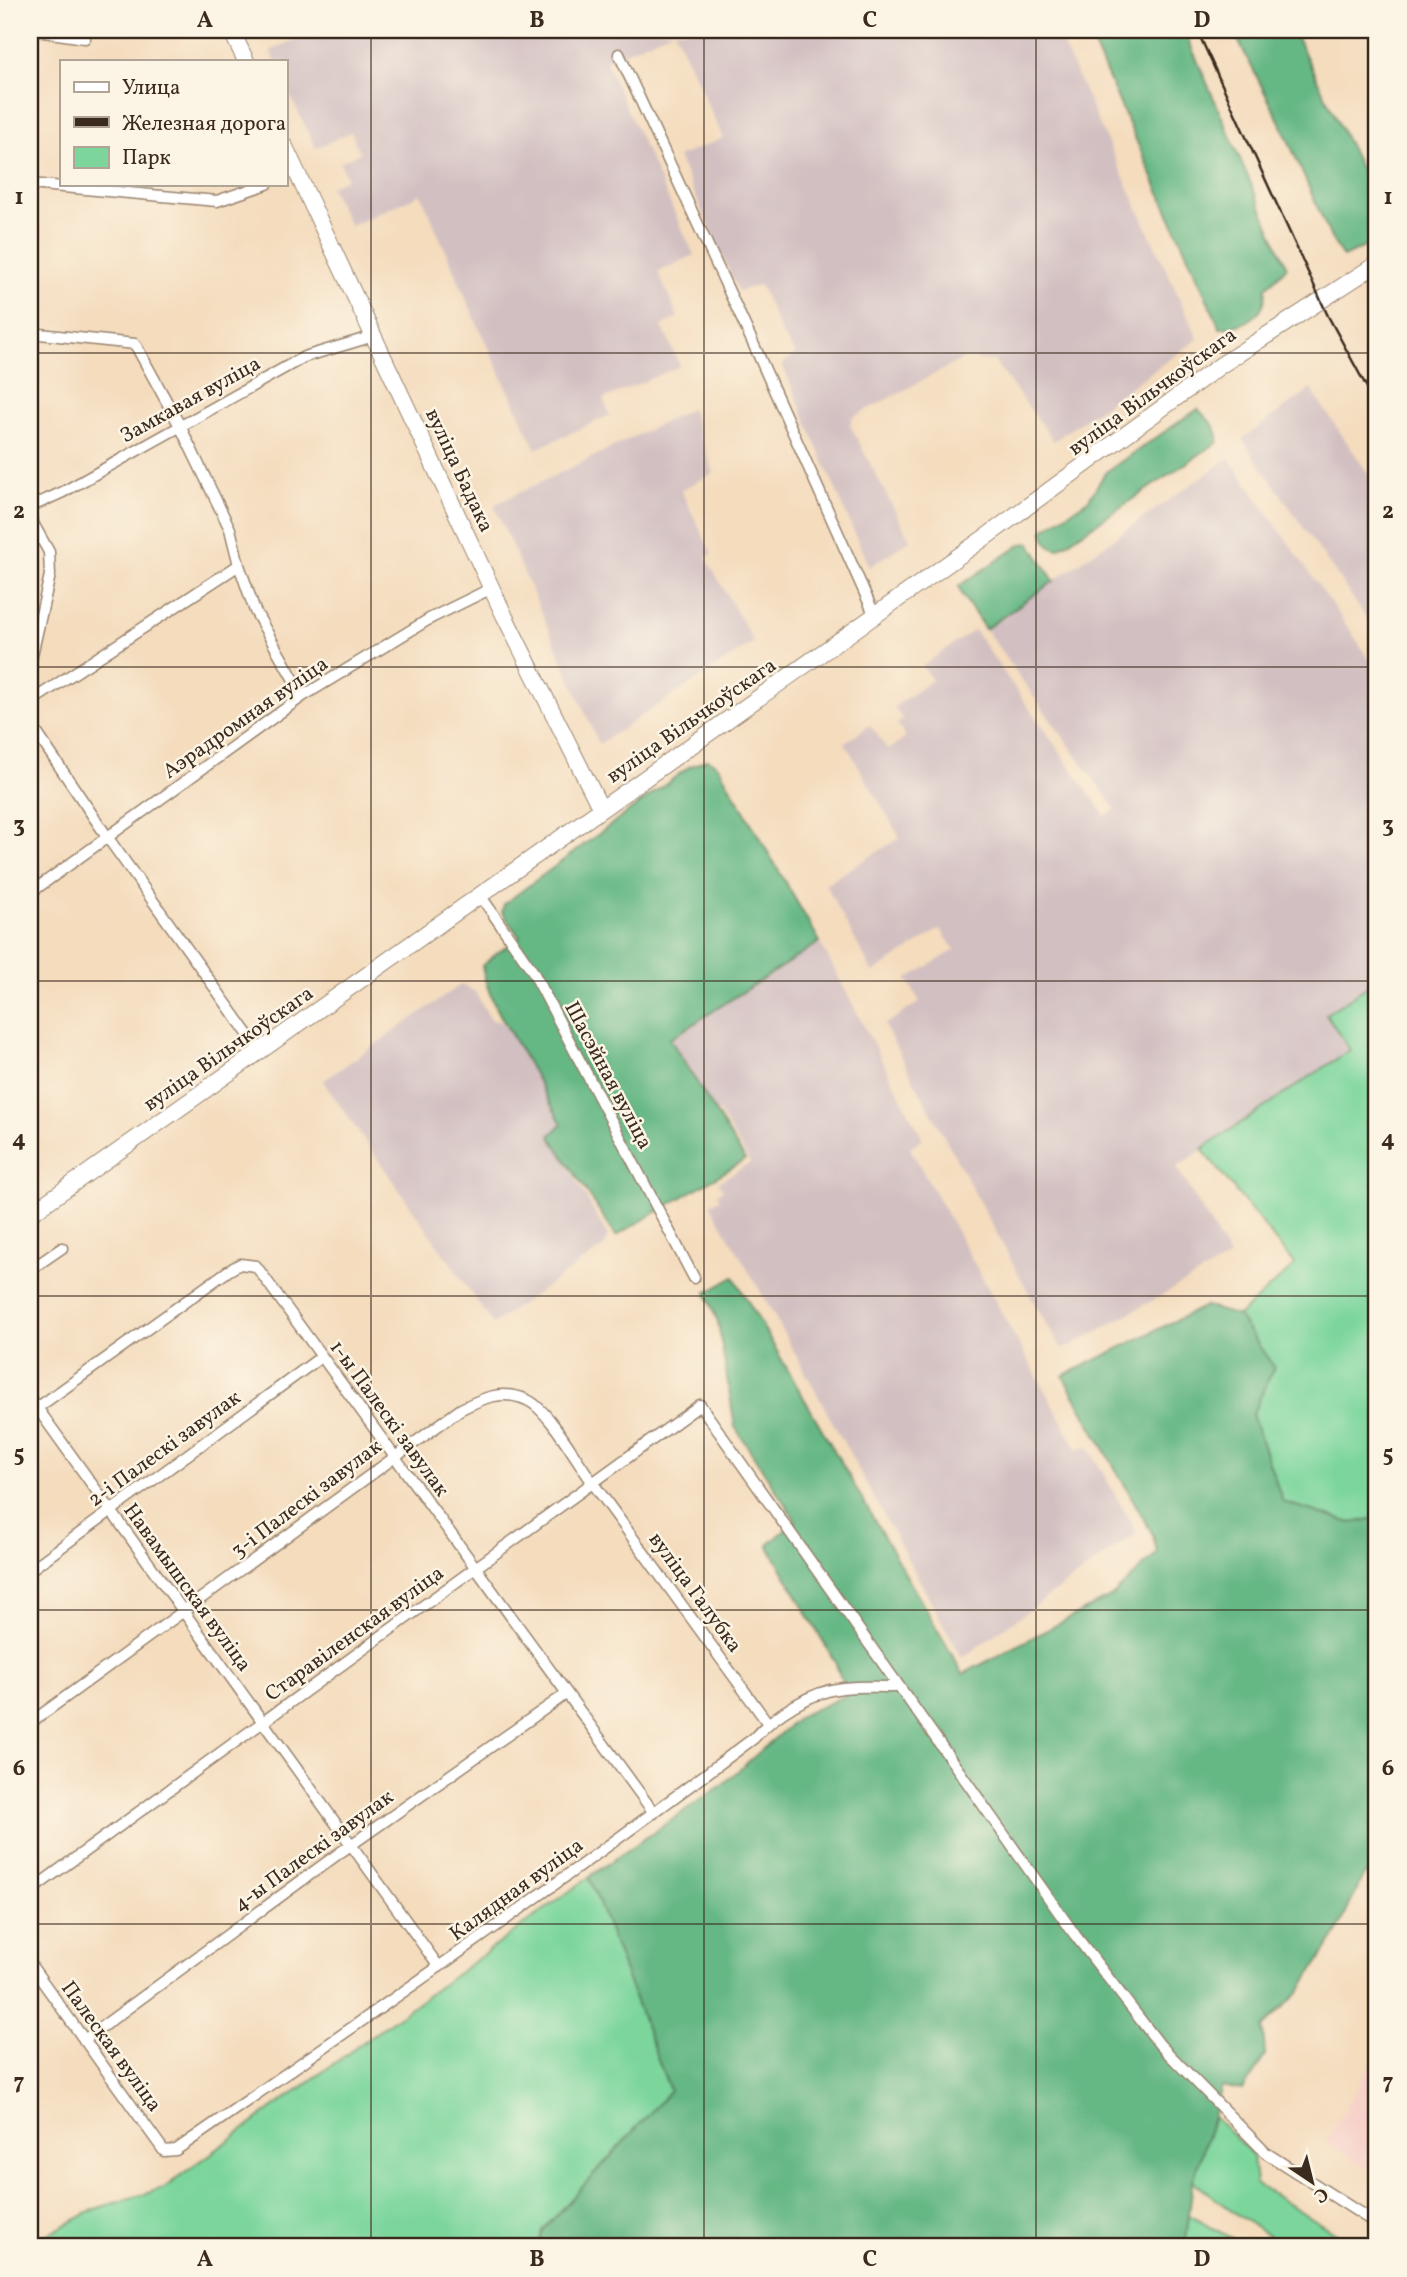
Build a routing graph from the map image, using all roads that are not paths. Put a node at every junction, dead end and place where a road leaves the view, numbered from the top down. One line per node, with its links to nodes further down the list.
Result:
1 (30, 30): 3 (street)
2 (231, 30): 5 (main road)
3 (85, 38)
4 (619, 54): 18 (street)
5 (246, 60)
6 (287, 156): 7 (main road, вуліца Бадака)
7 (291, 174): 12 (main road, вуліца Бадака)
8 (30, 184): 9 (street)
9 (261, 186)
10 (1377, 264): 18 (main road, вуліца Вільчкоўскага)
11 (30, 333): 13 (street)
12 (374, 336): 13 (street, Замкавая вуліца); 17 (main road, вуліца Бадака)
13 (180, 426): 14 (street, Замкавая вуліца); 16 (street)
14 (30, 506)
15 (30, 518): 19 (street)
16 (239, 565): 20 (street); 21 (street)
17 (492, 588): 20 (street, Аэрадромная вуліца); 23 (main road, вуліца Бадака)
18 (875, 616): 23 (main road, вуліца Вільчкоўскага)
19 (30, 664)
20 (303, 696): 24 (street, Аэрадромная вуліца)
21 (30, 702)
22 (30, 723): 24 (street)
23 (601, 809): 26 (main road, вуліца Вільчкоўскага)
24 (108, 838): 25 (street, Аэрадромная вуліца); 27 (street)
25 (30, 893)
26 (480, 895): 27 (main road, вуліца Вільчкоўскага); 31 (street, Шасэйная вуліца)
27 (260, 1051): 28 (main road, вуліца Вільчкоўскага)
28 (30, 1214)
29 (62, 1248): 30 (street)
30 (30, 1270)
31 (694, 1278)
32 (321, 1357): 34 (street, 1-ы Палескі завулак); 35 (street, 1-ы Палескі завулак); 37 (street, 2-і Палескі завулак)
33 (30, 1398): 34 (street, Навамышская вуліца)
34 (33, 1410): 37 (street, Навамышская вуліца)
35 (394, 1456): 36 (street, 3-і Палескі завулак); 38 (street, 1-ы Палескі завулак); 40 (street, 3-і Палескі завулак)
36 (593, 1484): 38 (street, Старавіленская вуліца); 41 (street, Старавіленская вуліца); 43 (street, вуліца Галубка)
37 (110, 1511): 39 (street, 2-і Палескі завулак); 40 (street, Навамышская вуліца)
38 (476, 1569): 42 (street, 1-ы Палескі завулак); 45 (street, Старавіленская вуліца)
39 (30, 1570)
40 (183, 1612): 44 (street, 3-і Палескі завулак); 45 (street, Навамышская вуліца)
41 (898, 1687): 43 (street, Калядная вуліца); 53 (street)
42 (566, 1694): 46 (street, 1-ы Палескі завулак); 47 (street, 4-ы Палескі завулак)
43 (767, 1722): 46 (street, Калядная вуліца)
44 (30, 1723)
45 (262, 1723): 47 (street, Навамышская вуліца); 48 (street, Старавіленская вуліца)
46 (654, 1813): 50 (street, Калядная вуліца)
47 (351, 1846): 50 (street, Навамышская вуліца); 51 (street, 4-ы Палескі завулак)
48 (30, 1891)
49 (30, 1964): 51 (street, Палеская вуліца)
50 (439, 1967): 52 (street, Калядная вуліца)
51 (84, 2040): 52 (street, Палеская вуліца)
52 (164, 2151)
53 (1377, 2224)

